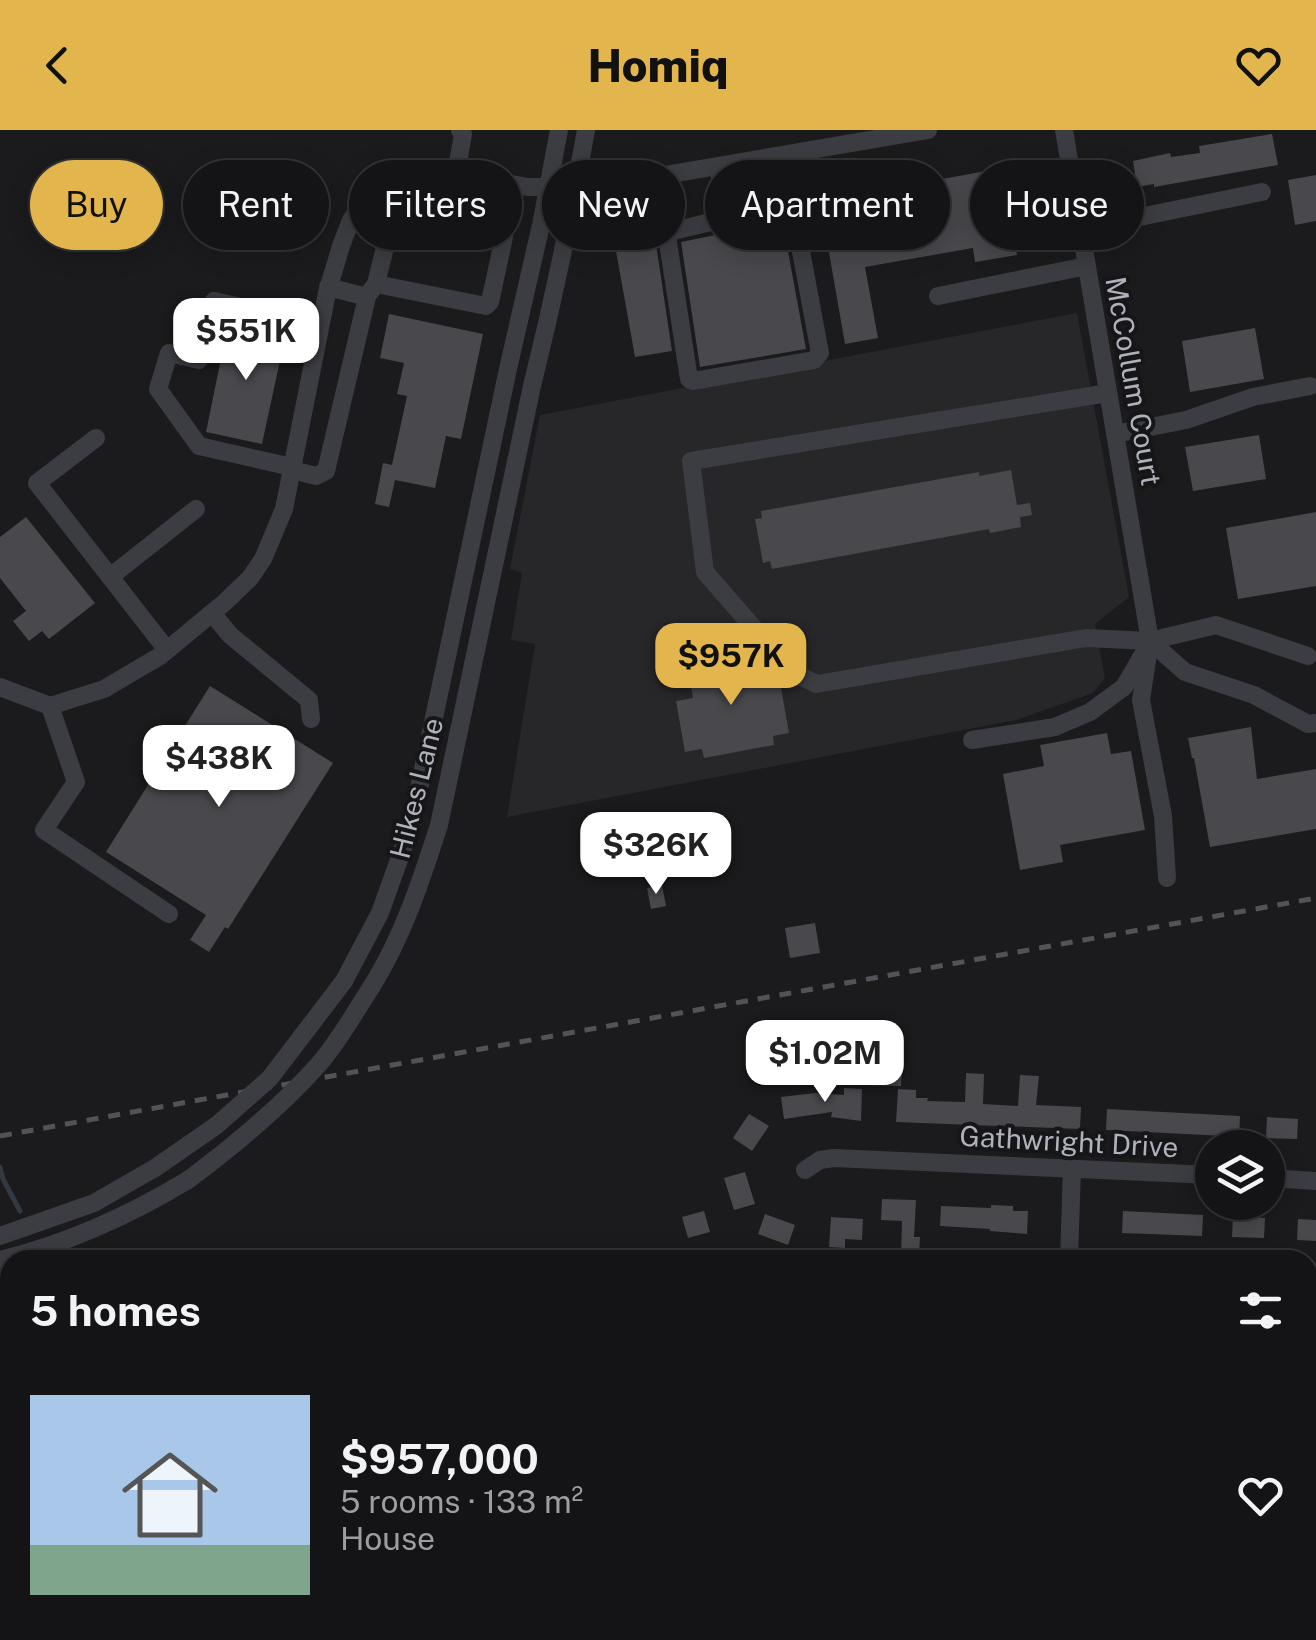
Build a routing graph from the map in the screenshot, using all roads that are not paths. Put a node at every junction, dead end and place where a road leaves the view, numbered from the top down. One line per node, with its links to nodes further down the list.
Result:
1 (460, 130): 7 (street)
2 (559, 130): 8 (street, Hikes Lane)
3 (586, 130): 9 (street, Hikes Lane)
4 (928, 130): 6 (street)
5 (1064, 130): 11 (street, McCollum Court)
6 (889, 133): 10 (street)
7 (464, 160)
8 (553, 160)
9 (581, 160)
10 (749, 160)
11 (1069, 160)
12 (1262, 192): 14 (street)
13 (542, 215): 49 (street, Hikes Lane, bridge)
14 (1144, 216)
15 (727, 218): 15 (street)
16 (349, 226): 22 (street)
17 (383, 250): 23 (street)
18 (501, 250): 23 (street)
19 (563, 250): 50 (street, Hikes Lane, bridge)
20 (1084, 250): 21 (street, McCollum Court)
21 (1087, 266): 24 (street); 27 (street, McCollum Court)
22 (328, 287): 23 (street); 25 (street)
23 (372, 290): 30 (street)
24 (938, 296)
25 (320, 324): 30 (street); 30 (street)
26 (1310, 386): 28 (street)
27 (1108, 393): 28 (street, McCollum Court); 34 (street)
28 (1115, 434): 34 (street, McCollum Court)
29 (96, 438): 32 (street)
30 (292, 468): 33 (street)
31 (196, 509): 32 (street)
32 (110, 577): 35 (street)
33 (212, 613): 35 (street); 39 (street)
34 (1150, 642): 36 (street); 40 (street); 41 (street); 42 (street, McCollum Court)
35 (167, 650): 38 (street)
36 (1308, 656)
37 (0, 687): 38 (street)
38 (50, 706): 43 (street)
39 (311, 719)
40 (1316, 723)
41 (972, 740)
42 (1167, 878)
43 (169, 914)
44 (805, 1170): 45 (street, Gathwright Drive)
45 (1072, 1170): 46 (street, Gathwright Drive); 51 (street)
46 (1195, 1175)
47 (1285, 1179): 48 (street)
48 (1316, 1181)
49 (0, 1236)
50 (36, 1250)
51 (1069, 1250)

